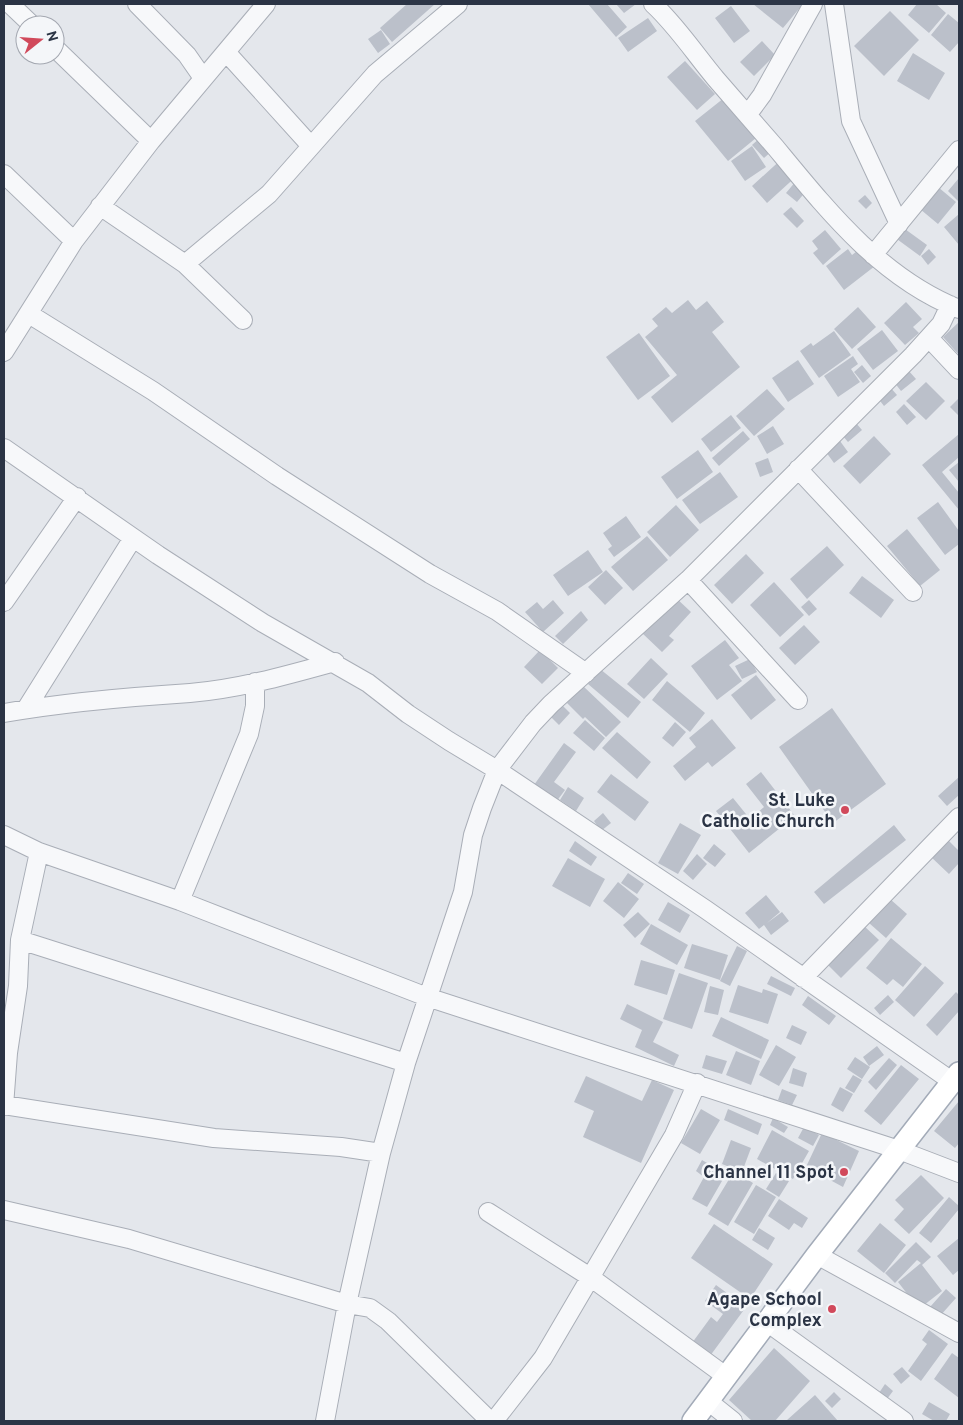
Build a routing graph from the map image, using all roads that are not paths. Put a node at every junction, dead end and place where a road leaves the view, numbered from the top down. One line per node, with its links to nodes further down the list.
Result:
1 (10, 4): 8 (street)
2 (137, 4): 11 (street)
3 (266, 4): 9 (street)
4 (458, 4): 14 (street)
5 (652, 4): 12 (street)
6 (814, 4): 12 (street)
7 (834, 4): 18 (street)
8 (22, 15)
9 (226, 52): 11 (street); 14 (street)
10 (65, 58): 13 (street)
11 (203, 78): 13 (street)
12 (748, 114): 20 (street)
13 (150, 141): 17 (street)
14 (311, 146): 21 (street)
15 (959, 150): 18 (street)
16 (4, 174): 19 (street)
17 (100, 206): 19 (street); 21 (street)
18 (899, 224): 20 (street)
19 (74, 241): 23 (street)
20 (873, 256): 22 (street)
21 (185, 264): 24 (street)
22 (955, 307): 25 (street)
23 (29, 314): 26 (street); 36 (street)
24 (244, 320)
25 (929, 338): 27 (street); 29 (street)
26 (4, 352)
27 (959, 370)
28 (4, 448): 30 (street)
29 (798, 469): 32 (street); 33 (street)
30 (77, 497): 31 (street); 34 (street)
31 (133, 538): 35 (street); 39 (street)
32 (688, 580): 36 (street); 38 (street)
33 (913, 592)
34 (4, 602)
35 (335, 662): 37 (street); 41 (street)
36 (586, 673): 41 (street)
37 (255, 682): 39 (street); 45 (street)
38 (798, 700)
39 (26, 709): 40 (street)
40 (4, 713)
41 (498, 770): 47 (street); 49 (street)
42 (959, 817): 47 (street)
43 (4, 834): 44 (street)
44 (39, 852): 45 (street); 46 (street)
45 (180, 901): 49 (street)
46 (20, 940): 48 (street); 50 (street)
47 (803, 978): 51 (street)
48 (11, 985): 53 (street)
49 (427, 997): 50 (street); 52 (street)
50 (406, 1063): 55 (street)
51 (956, 1078): 54 (main road)
52 (697, 1083): 54 (street); 60 (street)
53 (4, 1106): 55 (street)
54 (899, 1150): 56 (street); 59 (main road)
55 (382, 1152): 61 (street)
56 (959, 1173)
57 (4, 1210): 61 (street)
58 (488, 1212): 60 (street)
59 (817, 1255): 62 (main road); 63 (street)
60 (590, 1277): 64 (street); 68 (street)
61 (346, 1304): 66 (street); 67 (street)
62 (768, 1323): 64 (main road); 71 (street)
63 (959, 1333)
64 (727, 1377): 65 (main road)
65 (708, 1401): 69 (main road); 70 (street)
66 (325, 1421)
67 (490, 1421)
68 (494, 1421)
69 (693, 1421)
70 (733, 1421)
71 (904, 1421)

